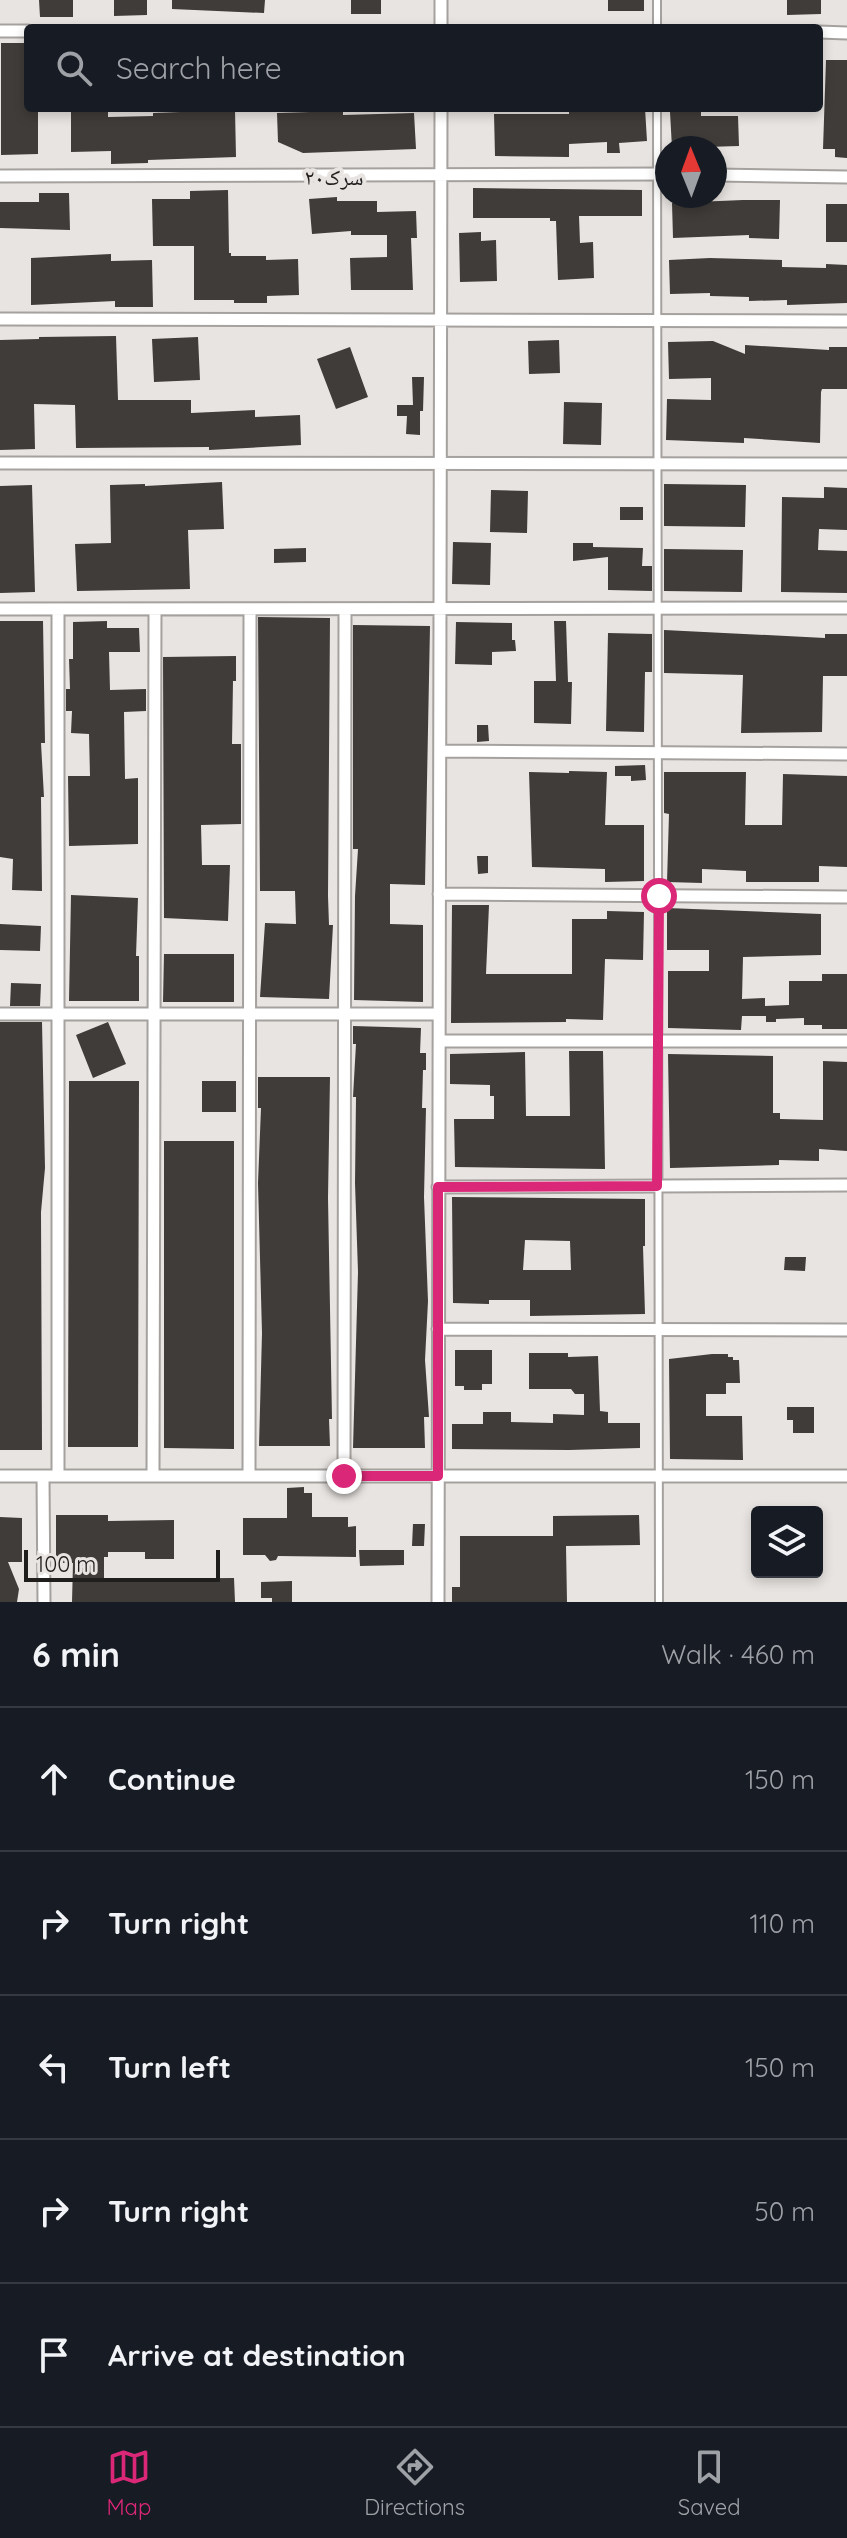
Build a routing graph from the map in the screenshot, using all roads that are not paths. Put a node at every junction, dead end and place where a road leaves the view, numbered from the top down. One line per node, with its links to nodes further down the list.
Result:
1 (441, 0): 3 (street)
2 (657, 0): 4 (lane)
3 (441, 24)
4 (657, 24)
5 (0, 31): 6 (street)
6 (24, 31)
7 (823, 32): 8 (street)
8 (847, 33)
9 (441, 112): 15 (street)
10 (657, 112): 11 (lane)
11 (659, 136)
12 (655, 174): 15 (street, سرک۲۰)
13 (727, 175): 16 (street)
14 (0, 176): 15 (street, سرک۲۰)
15 (441, 177): 19 (street)
16 (847, 177)
17 (661, 208): 20 (lane)
18 (0, 319): 19 (street)
19 (440, 320): 20 (street); 22 (street)
20 (656, 321): 21 (street); 25 (lane)
21 (847, 321)
22 (440, 462): 23 (street); 25 (street); 33 (street)
23 (0, 463)
24 (847, 464): 25 (street)
25 (656, 465): 26 (lane)
26 (658, 608): 27 (street); 33 (street); 35 (lane)
27 (847, 608)
28 (0, 609): 29 (street)
29 (58, 609): 30 (street); 41 (street)
30 (155, 609): 31 (street); 42 (street)
31 (250, 609): 32 (street); 43 (street)
32 (345, 609): 33 (street); 44 (street)
33 (440, 609): 34 (street)
34 (440, 751): 35 (street); 37 (street)
35 (658, 753): 36 (street); 38 (lane)
36 (847, 754)
37 (439, 894): 38 (street); 45 (street)
38 (659, 896): 39 (street); 47 (lane)
39 (847, 897)
40 (0, 1014): 41 (street)
41 (58, 1014): 42 (street); 57 (street)
42 (154, 1014): 43 (street); 58 (street)
43 (249, 1014): 44 (street); 59 (street)
44 (345, 1014): 45 (street); 60 (street)
45 (439, 1014): 46 (street)
46 (439, 1041): 47 (street); 51 (street)
47 (659, 1041): 48 (street); 50 (lane)
48 (847, 1041)
49 (847, 1185): 50 (street)
50 (657, 1186): 51 (street); 53 (lane)
51 (438, 1187): 52 (street)
52 (438, 1329): 53 (street); 61 (street)
53 (657, 1329): 54 (street); 62 (lane)
54 (847, 1330)
55 (0, 1476): 56 (street)
56 (43, 1476): 57 (street); 64 (street)
57 (58, 1476): 58 (street)
58 (153, 1476): 59 (street)
59 (249, 1476): 60 (street)
60 (344, 1476): 61 (street)
61 (438, 1476): 62 (street); 65 (street)
62 (659, 1476): 63 (street); 66 (lane)
63 (847, 1476)
64 (44, 1602)
65 (438, 1602)
66 (659, 1602)

